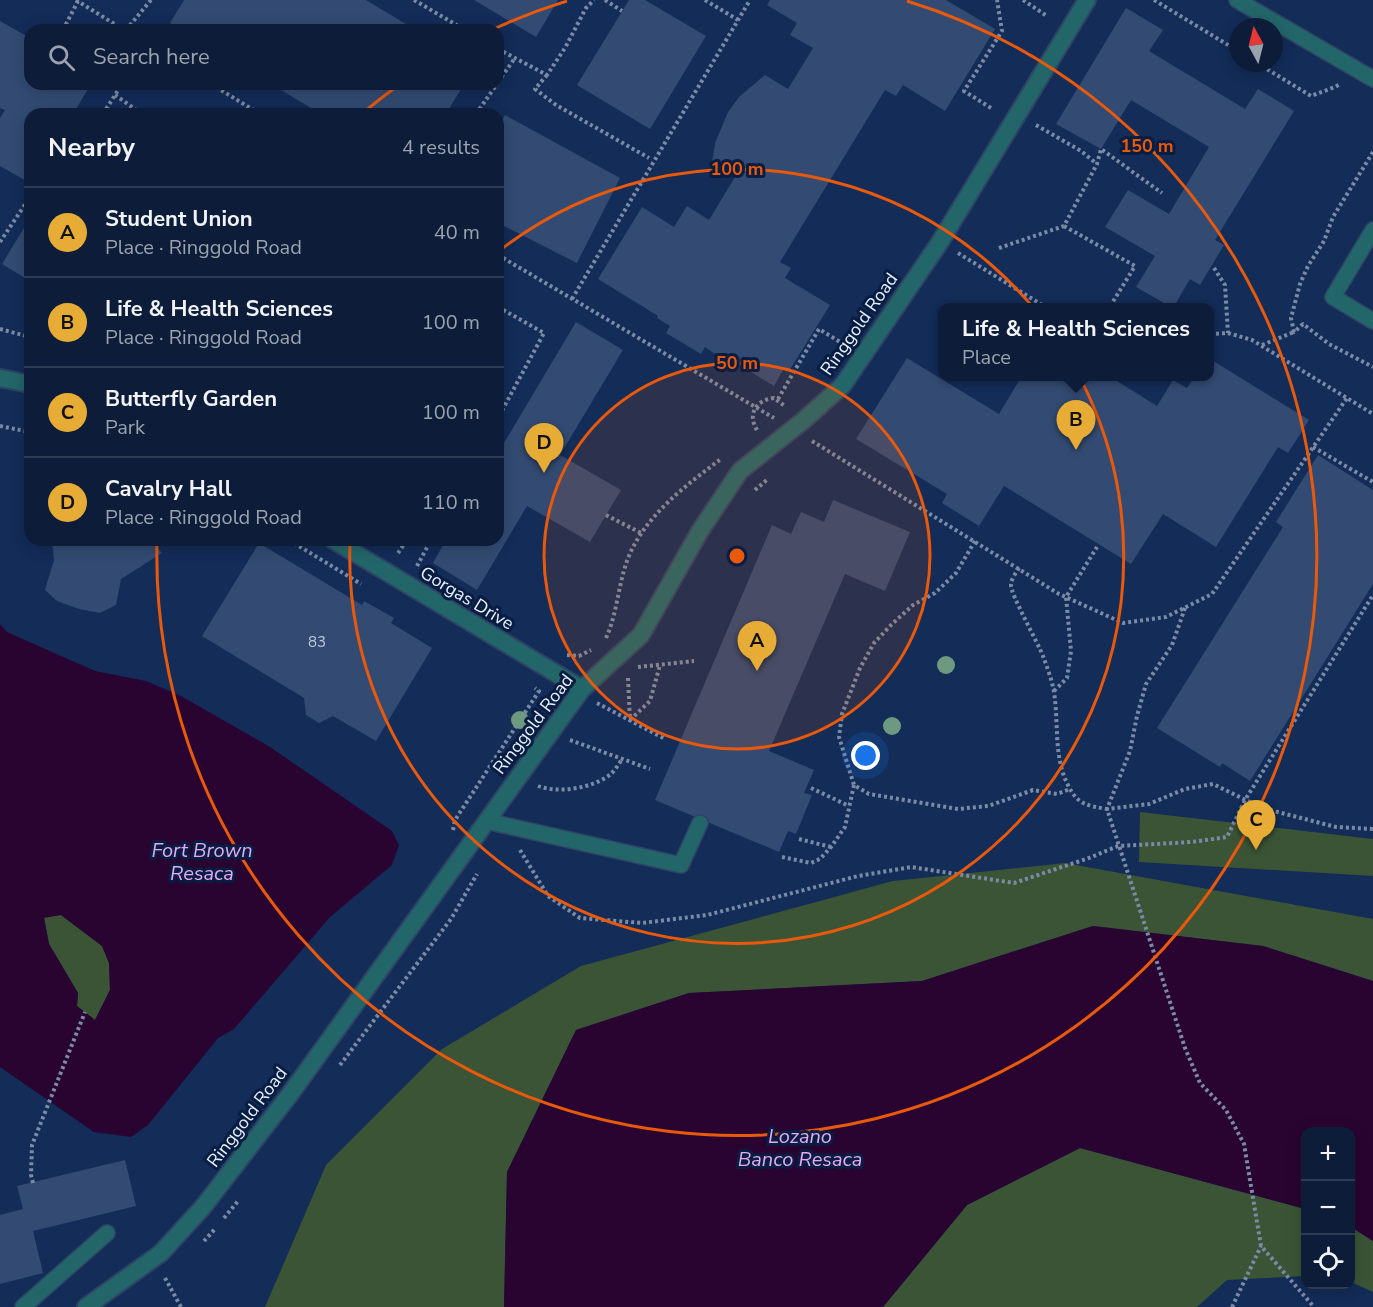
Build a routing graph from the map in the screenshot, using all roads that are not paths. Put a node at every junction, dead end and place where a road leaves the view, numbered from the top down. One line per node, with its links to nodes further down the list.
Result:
1 (1087, 0): 9 (street, Ringgold Road)
2 (1237, 0): 3 (lane)
3 (1373, 79)
4 (1373, 230): 5 (lane)
5 (1373, 321)
6 (0, 378): 7 (street)
7 (24, 383)
8 (343, 546): 9 (street, Gorgas Drive)
9 (588, 695): 10 (street, Ringgold Road)
10 (486, 821): 11 (lane); 14 (street, Ringgold Road)
11 (700, 823)
12 (107, 1233): 13 (lane)
13 (23, 1307)
14 (86, 1307)

